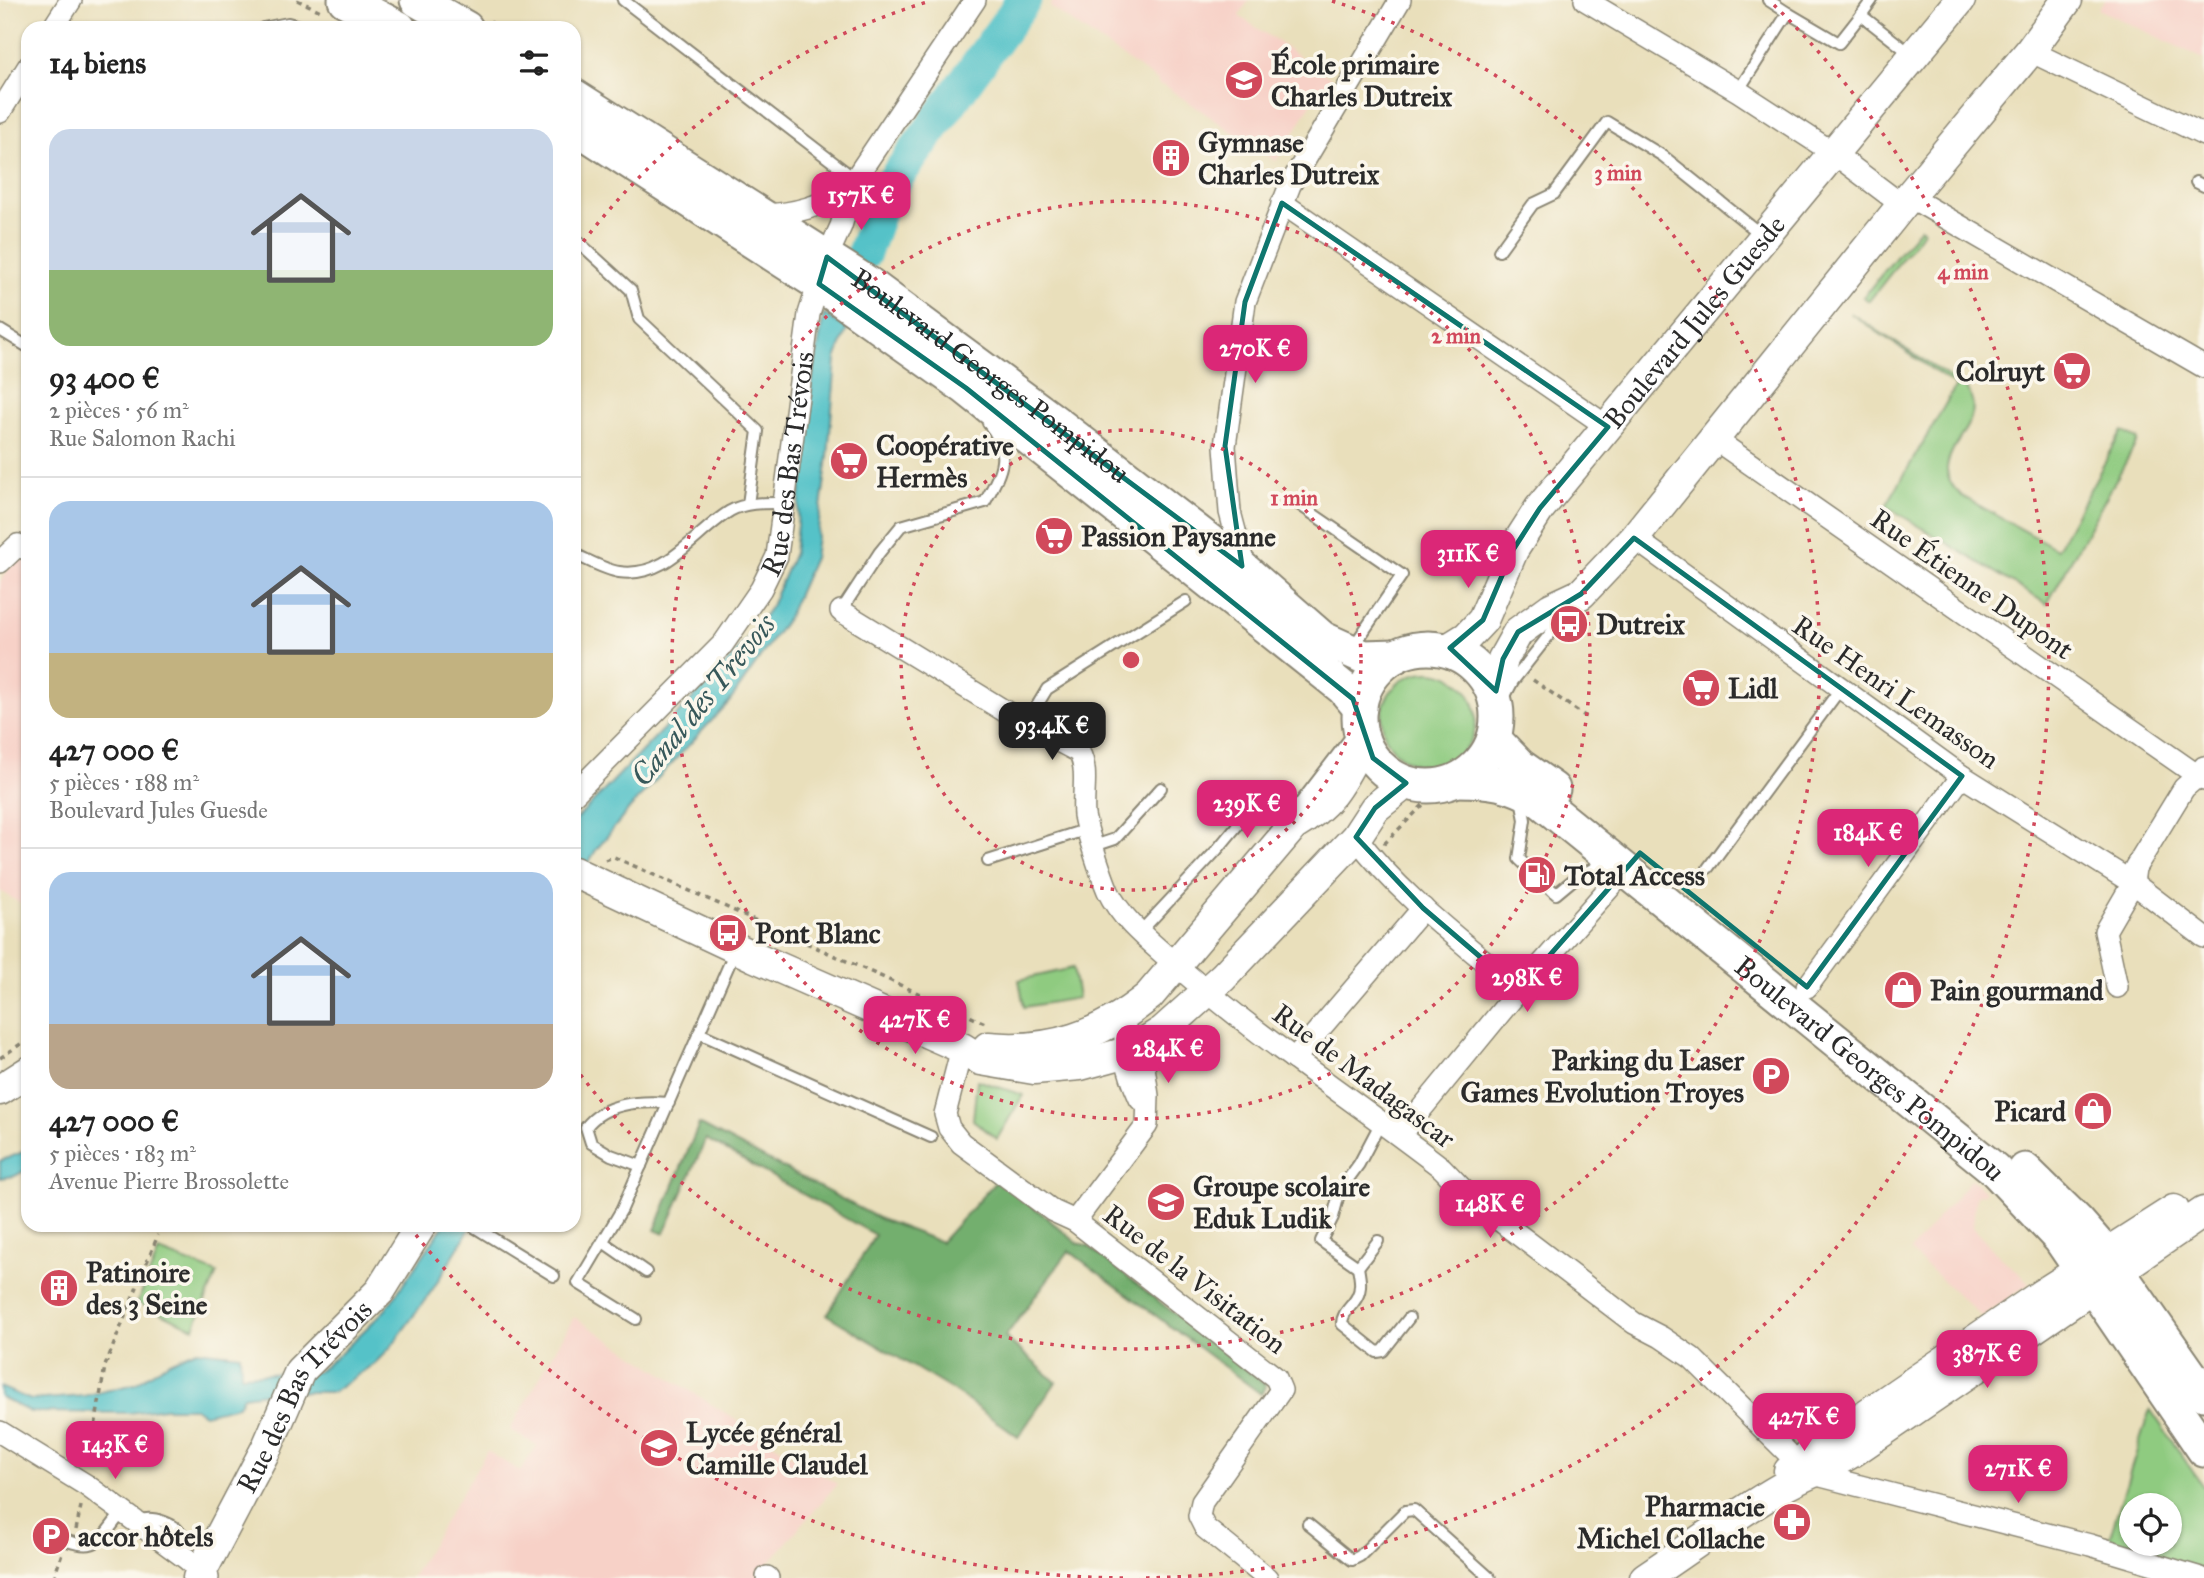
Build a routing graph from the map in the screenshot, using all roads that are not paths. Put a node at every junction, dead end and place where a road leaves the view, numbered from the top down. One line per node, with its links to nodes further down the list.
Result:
1 (71, 0): 14 (street)
2 (345, 0): 15 (main road)
3 (417, 0): 16 (main road)
4 (623, 0): 26 (lane)
5 (975, 0): 26 (street, Rue des Bas Trévois)
6 (1400, 0): 28 (street)
7 (1585, 0): 20 (street)
8 (1768, 0): 12 (lane)
9 (1872, 0): 13 (lane)
10 (1960, 0): 18 (main road, Boulevard Jules Guesde)
11 (2067, 0): 17 (main road)
12 (1788, 13): 13 (lane); 20 (lane)
13 (1861, 15): 18 (lane)
14 (58, 21)
15 (386, 21)
16 (454, 21)
17 (2030, 51): 24 (street); 27 (main road)
18 (1914, 57): 25 (main road, Boulevard Jules Guesde)
19 (21, 79): 22 (street)
20 (1738, 91): 25 (street)
21 (581, 100): 29 (main road, Boulevard Georges Pompidou)
22 (0, 112)
23 (581, 130): 33 (main road, Boulevard Georges Pompidou)
24 (2204, 135)
25 (1832, 152): 27 (street); 30 (main road, Boulevard Jules Guesde)
26 (852, 184): 29 (street); 33 (street, Rue des Bas Trévois)
27 (1907, 199): 36 (street); 39 (main road)
28 (1282, 202): 38 (street); 47 (street)
29 (763, 215): 33 (main road, Boulevard Georges Pompidou)
30 (1763, 236): 32 (lane); 38 (main road, Boulevard Jules Guesde)
31 (581, 244): 42 (lane)
32 (1499, 251)
33 (823, 270): 37 (main road, Boulevard Georges Pompidou); 41 (street, Rue des Bas Trévois); 47 (main road, Boulevard Georges Pompidou)
34 (0, 330): 35 (lane)
35 (21, 342)
36 (2204, 367)
37 (966, 388): 49 (lane); 56 (main road, Boulevard Georges Pompidou)
38 (1608, 427): 50 (main road, Boulevard Jules Guesde)
39 (1713, 438): 43 (main road); 57 (street, Rue Étienne Dupont)
40 (1294, 501): 51 (lane)
41 (783, 503): 42 (lane); 61 (street, Rue des Bas Trévois)
42 (748, 504): 45 (lane)
43 (1634, 538): 53 (street, Rue Henri Lemasson); 54 (main road)
44 (21, 546): 46 (street)
45 (581, 557)
46 (0, 562)
47 (1245, 571): 51 (main road, Boulevard Georges Pompidou)
48 (1186, 601): 55 (lane)
49 (841, 611): 55 (street)
50 (1446, 650): 52 (main road, Boulevard Georges Pompidou); 54 (main road, Boulevard Georges Pompidou)
51 (1350, 653): 52 (main road, Boulevard Georges Pompidou)
52 (1396, 656): 56 (main road)
53 (1841, 688): 58 (street, Rue Henri Lemasson); 69 (lane)
54 (1495, 716): 59 (main road); 77 (main road, Boulevard Georges Pompidou)
55 (1026, 724): 66 (street, Rue de Madagascar)
56 (1361, 724): 60 (main road, Boulevard Georges Pompidou); 76 (main road)
57 (2202, 774): 71 (street)
58 (1962, 776): 71 (street, Rue Henri Lemasson); 77 (street)
59 (1458, 780): 60 (main road, Boulevard Georges Pompidou); 63 (main road, Boulevard Georges Pompidou)
60 (1406, 783): 65 (main road)
61 (581, 787)
62 (1161, 789): 66 (lane)
63 (1519, 789): 68 (main road, Boulevard Georges Pompidou); 68 (lane)
64 (1255, 804): 73 (lane)
65 (1356, 837): 72 (street); 80 (main road)
66 (1091, 838): 67 (lane); 73 (street, Rue de Madagascar)
67 (988, 861)
68 (1619, 864): 79 (street); 101 (main road, Boulevard Georges Pompidou)
69 (1708, 868)
70 (587, 870): 75 (main road)
71 (2133, 883): 74 (street, Rue Henri Lemasson); 78 (street)
72 (1423, 908): 79 (street); 85 (street)
73 (1140, 932): 76 (street, Rue de Madagascar)
74 (2204, 937)
75 (736, 948): 82 (lane); 83 (main road)
76 (1177, 965): 80 (street, Rue de Madagascar); 81 (main road)
77 (1807, 987): 101 (main road, Boulevard Georges Pompidou)
78 (2117, 987)
79 (1519, 990): 90 (street)
80 (1207, 992): 84 (main road); 85 (street, Rue de Madagascar)
81 (1125, 1015): 83 (main road); 84 (street, Rue de la Visitation)
82 (699, 1033): 88 (lane); 91 (lane)
83 (962, 1048): 84 (main road); 95 (street, Rue de la Visitation)
84 (1132, 1049): 95 (street, Rue de la Visitation)
85 (1294, 1059): 89 (street, Rue de Madagascar)
86 (21, 1076): 87 (main road)
87 (0, 1090)
88 (669, 1103): 92 (lane); 92 (lane)
89 (1381, 1122): 90 (street, Rue de Madagascar); 100 (lane)
90 (1399, 1135): 109 (street, Rue de Madagascar)
91 (931, 1137)
92 (641, 1166): 99 (lane)
93 (2204, 1192): 101 (main road)
94 (2204, 1212): 101 (main road)
95 (1074, 1221): 114 (street, Rue de la Visitation)
96 (417, 1232): 113 (main road, Rue des Bas Trévois)
97 (483, 1232): 103 (lane)
98 (1378, 1241): 100 (lane)
99 (603, 1242): 102 (lane); 105 (lane)
100 (1359, 1267): 104 (lane)
101 (2099, 1271): 106 (main road, Boulevard Georges Pompidou); 108 (main road, Boulevard Georges Pompidou); 109 (main road)
102 (646, 1272)
103 (554, 1276)
104 (1409, 1318)
105 (636, 1319)
106 (2204, 1394)
107 (0, 1432): 110 (street)
108 (2204, 1450)
109 (1808, 1472): 116 (main road); 117 (street); 118 (street)
110 (129, 1517): 112 (lane); 113 (street)
111 (1308, 1524): 115 (lane)
112 (51, 1536)
113 (197, 1571)
114 (1267, 1578)
115 (1490, 1578)
116 (1645, 1578)
117 (2162, 1578)
118 (2201, 1578)

